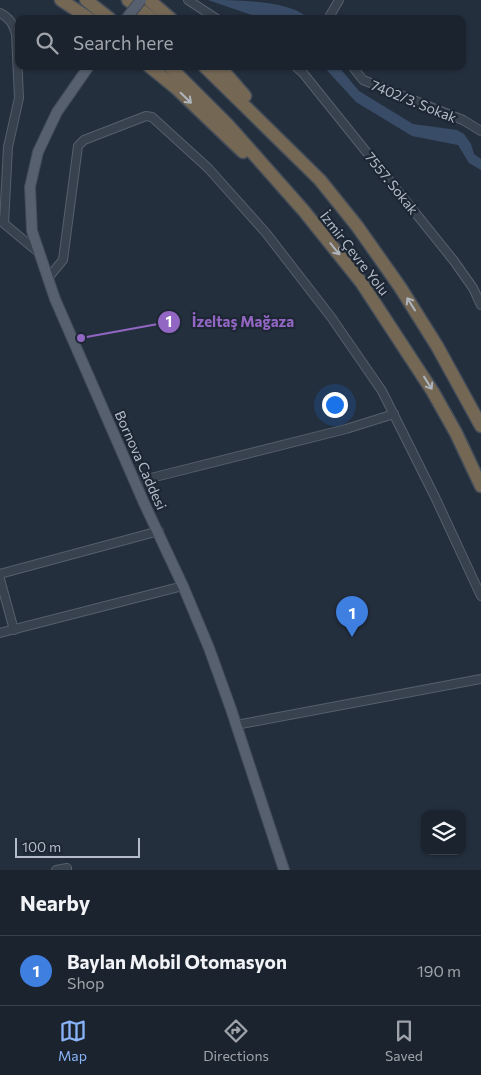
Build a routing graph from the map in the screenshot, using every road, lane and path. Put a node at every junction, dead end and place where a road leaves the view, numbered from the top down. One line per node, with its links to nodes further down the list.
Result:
1 (61, 0): 9 (highway)
2 (86, 0): 10 (highway)
3 (128, 0): 12 (highway)
4 (141, 0): 11 (main road, bridge)
5 (149, 0): 13 (highway)
6 (188, 0): 14 (street)
7 (339, 0): 15 (street)
8 (0, 13): 16 (street)
9 (84, 15)
10 (105, 15)
11 (129, 15)
12 (148, 15)
13 (166, 15)
14 (211, 15)
15 (330, 15)
16 (15, 30)
17 (18, 70): 28 (street)
18 (86, 70): 29 (main road, Bornova Caddesi)
19 (154, 70): 27 (highway, one-way to 27)
20 (173, 70): 27 (highway, İzmir Çevre Yolu)
21 (208, 70): 26 (highway, İzmir Çevre Yolu)
22 (223, 70): 26 (highway)
23 (300, 70): 31 (street, 7557. Sokak)
24 (355, 70): 25 (street, 7402/3. Sokak)
25 (481, 131)
26 (320, 180): 33 (highway, İzmir Çevre Yolu, one-way to 26)
27 (304, 212): 35 (highway, İzmir Çevre Yolu, one-way to 35)
28 (2, 222): 29 (street)
29 (38, 252): 30 (main road, Bornova Caddesi)
30 (48, 278): 32 (street); 34 (main road, Bornova Caddesi)
31 (481, 305)
32 (394, 414): 34 (street); 40 (street)
33 (481, 426)
34 (135, 482): 36 (main road, Bornova Caddesi)
35 (481, 486)
36 (159, 531): 37 (street); 39 (main road, Bornova Caddesi)
37 (0, 574)
38 (0, 579): 41 (street)
39 (184, 586): 41 (street); 44 (main road, Bornova Caddesi)
40 (481, 596)
41 (14, 630): 42 (street)
42 (0, 633)
43 (481, 678): 44 (street)
44 (236, 725): 47 (main road, Bornova Caddesi)
45 (56, 870): 46 (street)
46 (67, 870)
47 (284, 870)

